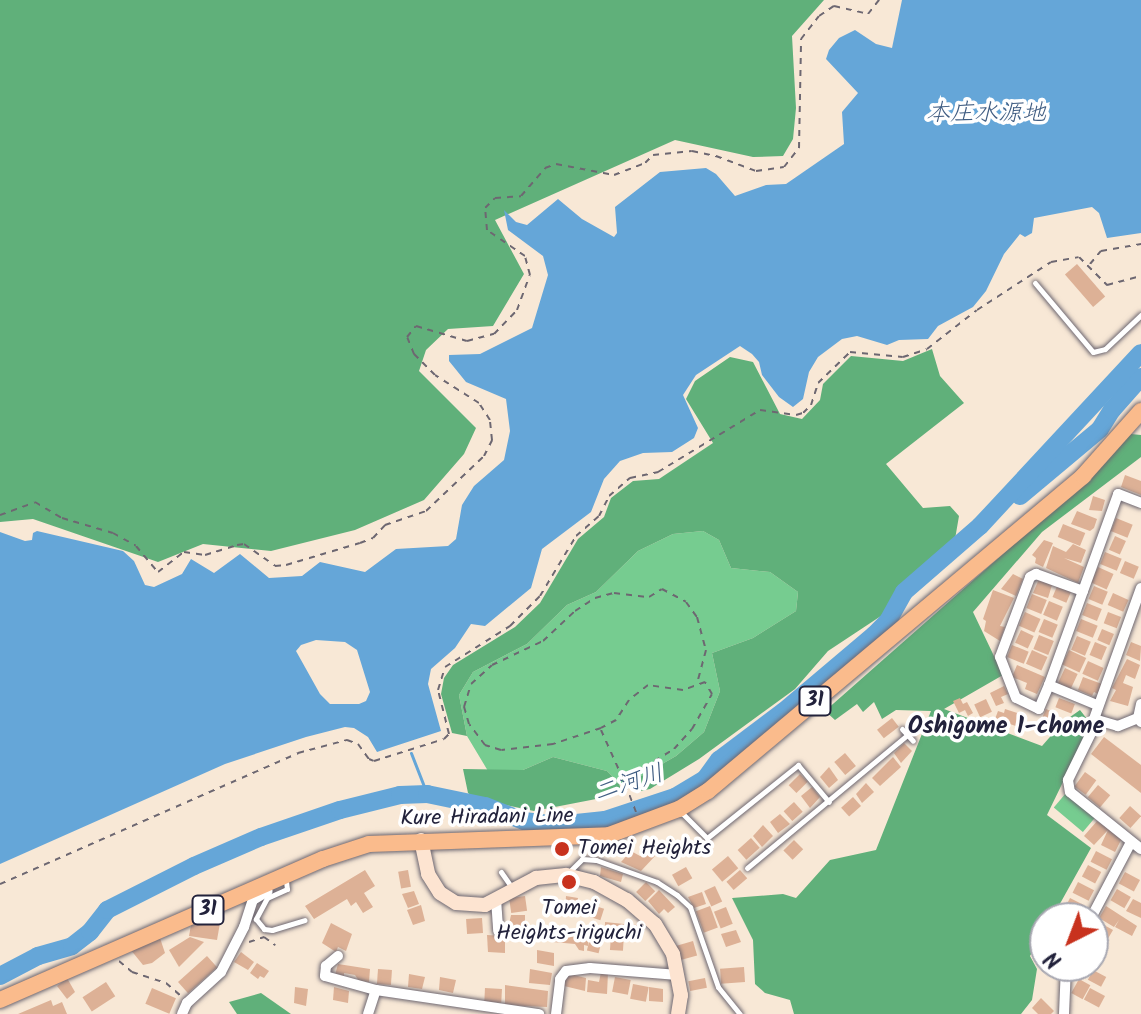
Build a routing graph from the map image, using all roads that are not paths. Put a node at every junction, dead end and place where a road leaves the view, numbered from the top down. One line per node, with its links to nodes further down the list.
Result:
1 (1035, 283): 2 (lane)
2 (1141, 315)
3 (1139, 418): 16 (main road, Kure Hiradani Line / 31)
4 (1141, 503): 6 (street)
5 (1141, 588): 9 (street)
6 (1083, 591): 7 (street); 7 (street)
7 (1049, 685): 9 (street)
8 (1141, 704): 10 (street)
9 (1097, 705): 11 (street)
10 (1139, 720): 11 (street)
11 (1100, 723): 18 (street)
12 (902, 729): 13 (lane)
13 (907, 735): 14 (lane); 15 (lane)
14 (913, 741)
15 (829, 802): 16 (lane); 19 (lane)
16 (679, 809): 17 (main road, Kure Hiradani Line / 31)
17 (421, 840): 22 (main road, Kure Hiradani Line / 31); 24 (street)
18 (1136, 845): 25 (street)
19 (747, 868)
20 (501, 872): 23 (lane)
21 (566, 875): 23 (street); 29 (street); 39 (lane)
22 (285, 878): 26 (lane); 32 (main road, Kure Hiradani Line / 31); 33 (street)
23 (513, 889): 24 (street)
24 (496, 899): 27 (street)
25 (1101, 902)
26 (304, 920)
27 (498, 931)
28 (338, 956): 31 (street)
29 (678, 975): 37 (street); 38 (street)
30 (1065, 982): 40 (street)
31 (376, 990): 34 (street); 35 (street)
32 (0, 1000)
33 (184, 1009)
34 (493, 1011): 36 (street)
35 (368, 1014)
36 (539, 1014)
37 (556, 1014)
38 (678, 1014)
39 (740, 1014)
40 (1064, 1014)

